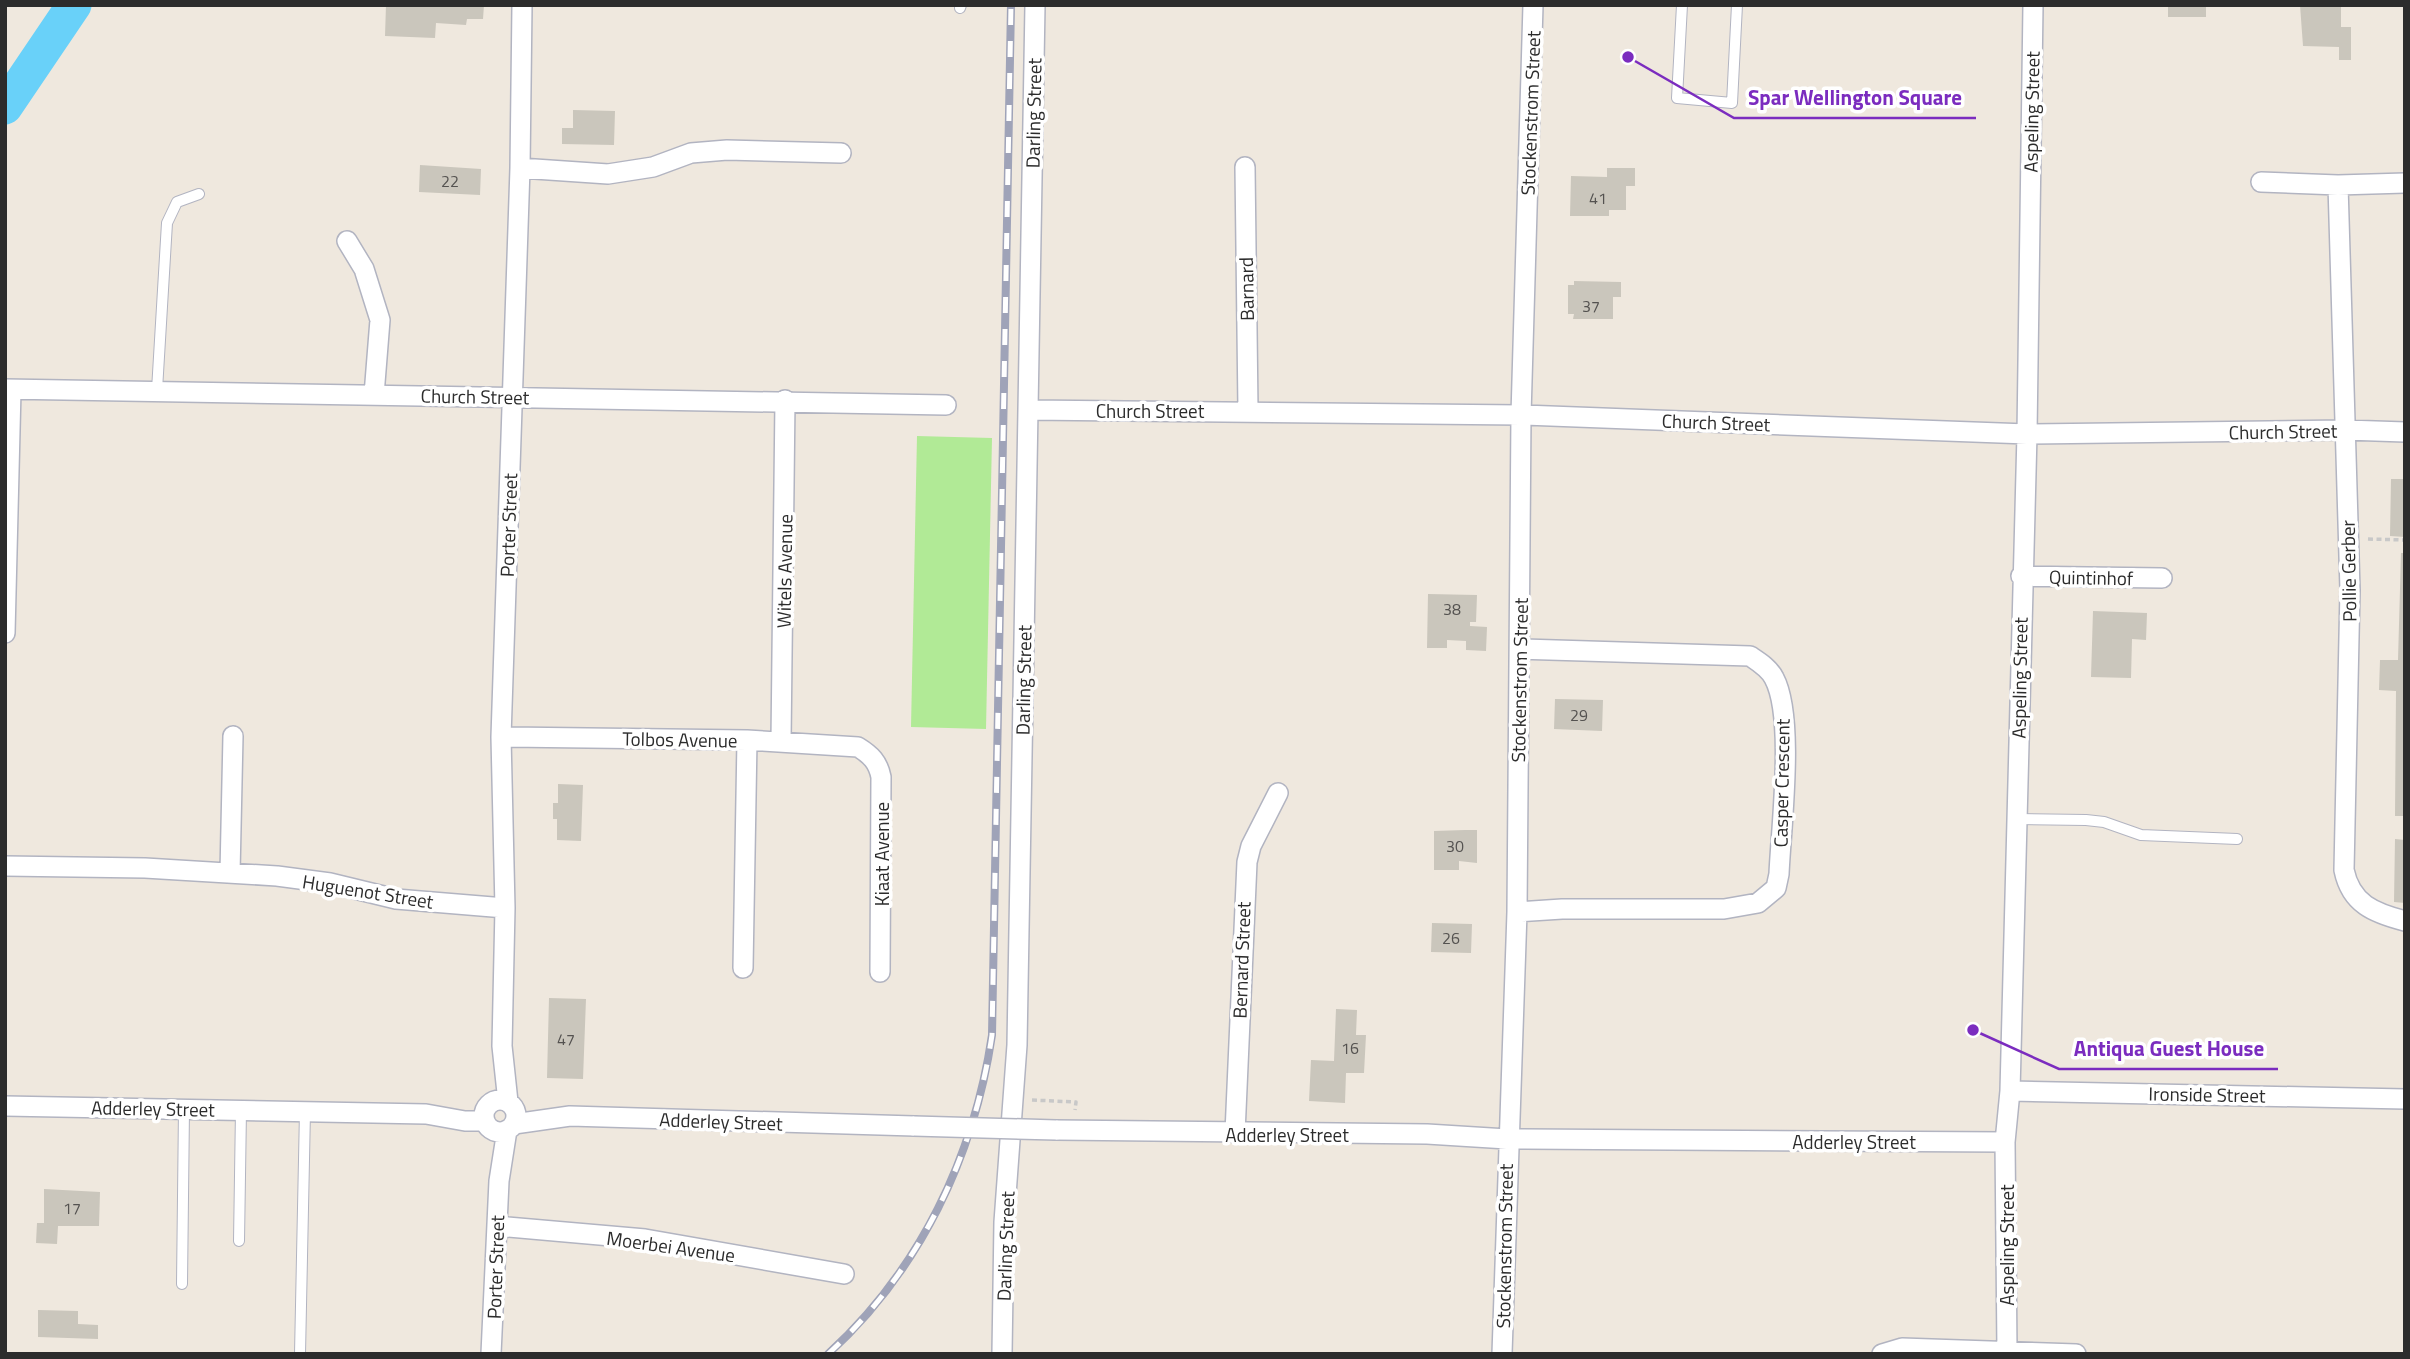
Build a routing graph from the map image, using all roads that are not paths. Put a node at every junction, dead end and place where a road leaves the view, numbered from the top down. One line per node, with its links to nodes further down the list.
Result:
1 (522, 5): 9 (street, Porter Street)
2 (1035, 5): 21 (street, Darling Street)
3 (1532, 5): 23 (street, Stockenstrom Street)
4 (1682, 5): 5 (lane)
5 (1737, 5)
6 (2033, 5): 26 (street, Aspeling Street)
7 (841, 153): 9 (street)
8 (1245, 167): 22 (street, Barnard)
9 (520, 168): 18 (street, Porter Street)
10 (2260, 182): 12 (street)
11 (2405, 183): 12 (street)
12 (2338, 185): 24 (street, Pollie Gerber)
13 (199, 194): 16 (lane)
14 (347, 241): 17 (street)
15 (8, 389): 16 (street, Church Street); 29 (street)
16 (157, 390): 17 (street, Church Street)
17 (374, 395): 18 (street, Church Street)
18 (513, 397): 19 (street, Church Street); 32 (street, Porter Street)
19 (785, 400): 20 (street, Church Street); 34 (street, Witels Avenue)
20 (946, 405)
21 (1028, 410): 22 (street, Church Street); 63 (street, Darling Street)
22 (1248, 410): 23 (street, Church Street)
23 (1521, 415): 26 (street, Church Street); 30 (street, Stockenstrom Street)
24 (2346, 430): 25 (street, Church Street); 26 (street, Church Street); 43 (street, Pollie Gerber)
25 (2405, 432)
26 (2027, 434): 27 (street, Aspeling Street)
27 (2021, 576): 28 (street, Quintinhof); 37 (street, Aspeling Street)
28 (2162, 578)
29 (5, 633)
30 (1520, 649): 42 (street, Stockenstrom Street); 42 (street, Casper Crescent)
31 (233, 736): 40 (street)
32 (501, 737): 33 (street, Tolbos Avenue); 41 (street, Porter Street)
33 (747, 740): 34 (street, Tolbos Avenue); 44 (street)
34 (781, 741): 35 (street, Tolbos Avenue)
35 (858, 747): 45 (street, Kiaat Avenue)
36 (1278, 793): 53 (street, Bernard Street)
37 (2016, 819): 38 (lane); 46 (street, Aspeling Street)
38 (2236, 839)
39 (5, 866): 40 (street, Huguenot Street)
40 (230, 873): 41 (street, Huguenot Street)
41 (505, 908): 52 (street, Porter Street)
42 (1517, 912): 54 (street, Stockenstrom Street)
43 (2405, 921)
44 (743, 968)
45 (880, 972)
46 (2010, 1091): 47 (street, Ironside Street); 55 (street, Aspeling Street)
47 (2405, 1099)
48 (5, 1106): 49 (street, Adderley Street)
49 (184, 1109): 50 (street, Adderley Street); 59 (lane)
50 (241, 1110): 51 (street, Adderley Street); 57 (lane)
51 (305, 1111): 52 (street, Adderley Street); 61 (lane)
52 (499, 1115): 53 (street, Adderley Street, bridge); 56 (street, Porter Street)
53 (1234, 1133): 54 (street, Adderley Street)
54 (1507, 1139): 55 (street, Adderley Street); 64 (street, Stockenstrom Street)
55 (2006, 1142): 60 (street, Aspeling Street)
56 (496, 1226): 58 (street, Moerbei Avenue); 62 (street, Porter Street)
57 (239, 1241)
58 (844, 1274)
59 (182, 1284)
60 (2007, 1351): 65 (street); 66 (street)
61 (300, 1354)
62 (491, 1354)
63 (1002, 1354)
64 (1502, 1354)
65 (1882, 1354)
66 (2076, 1354)

